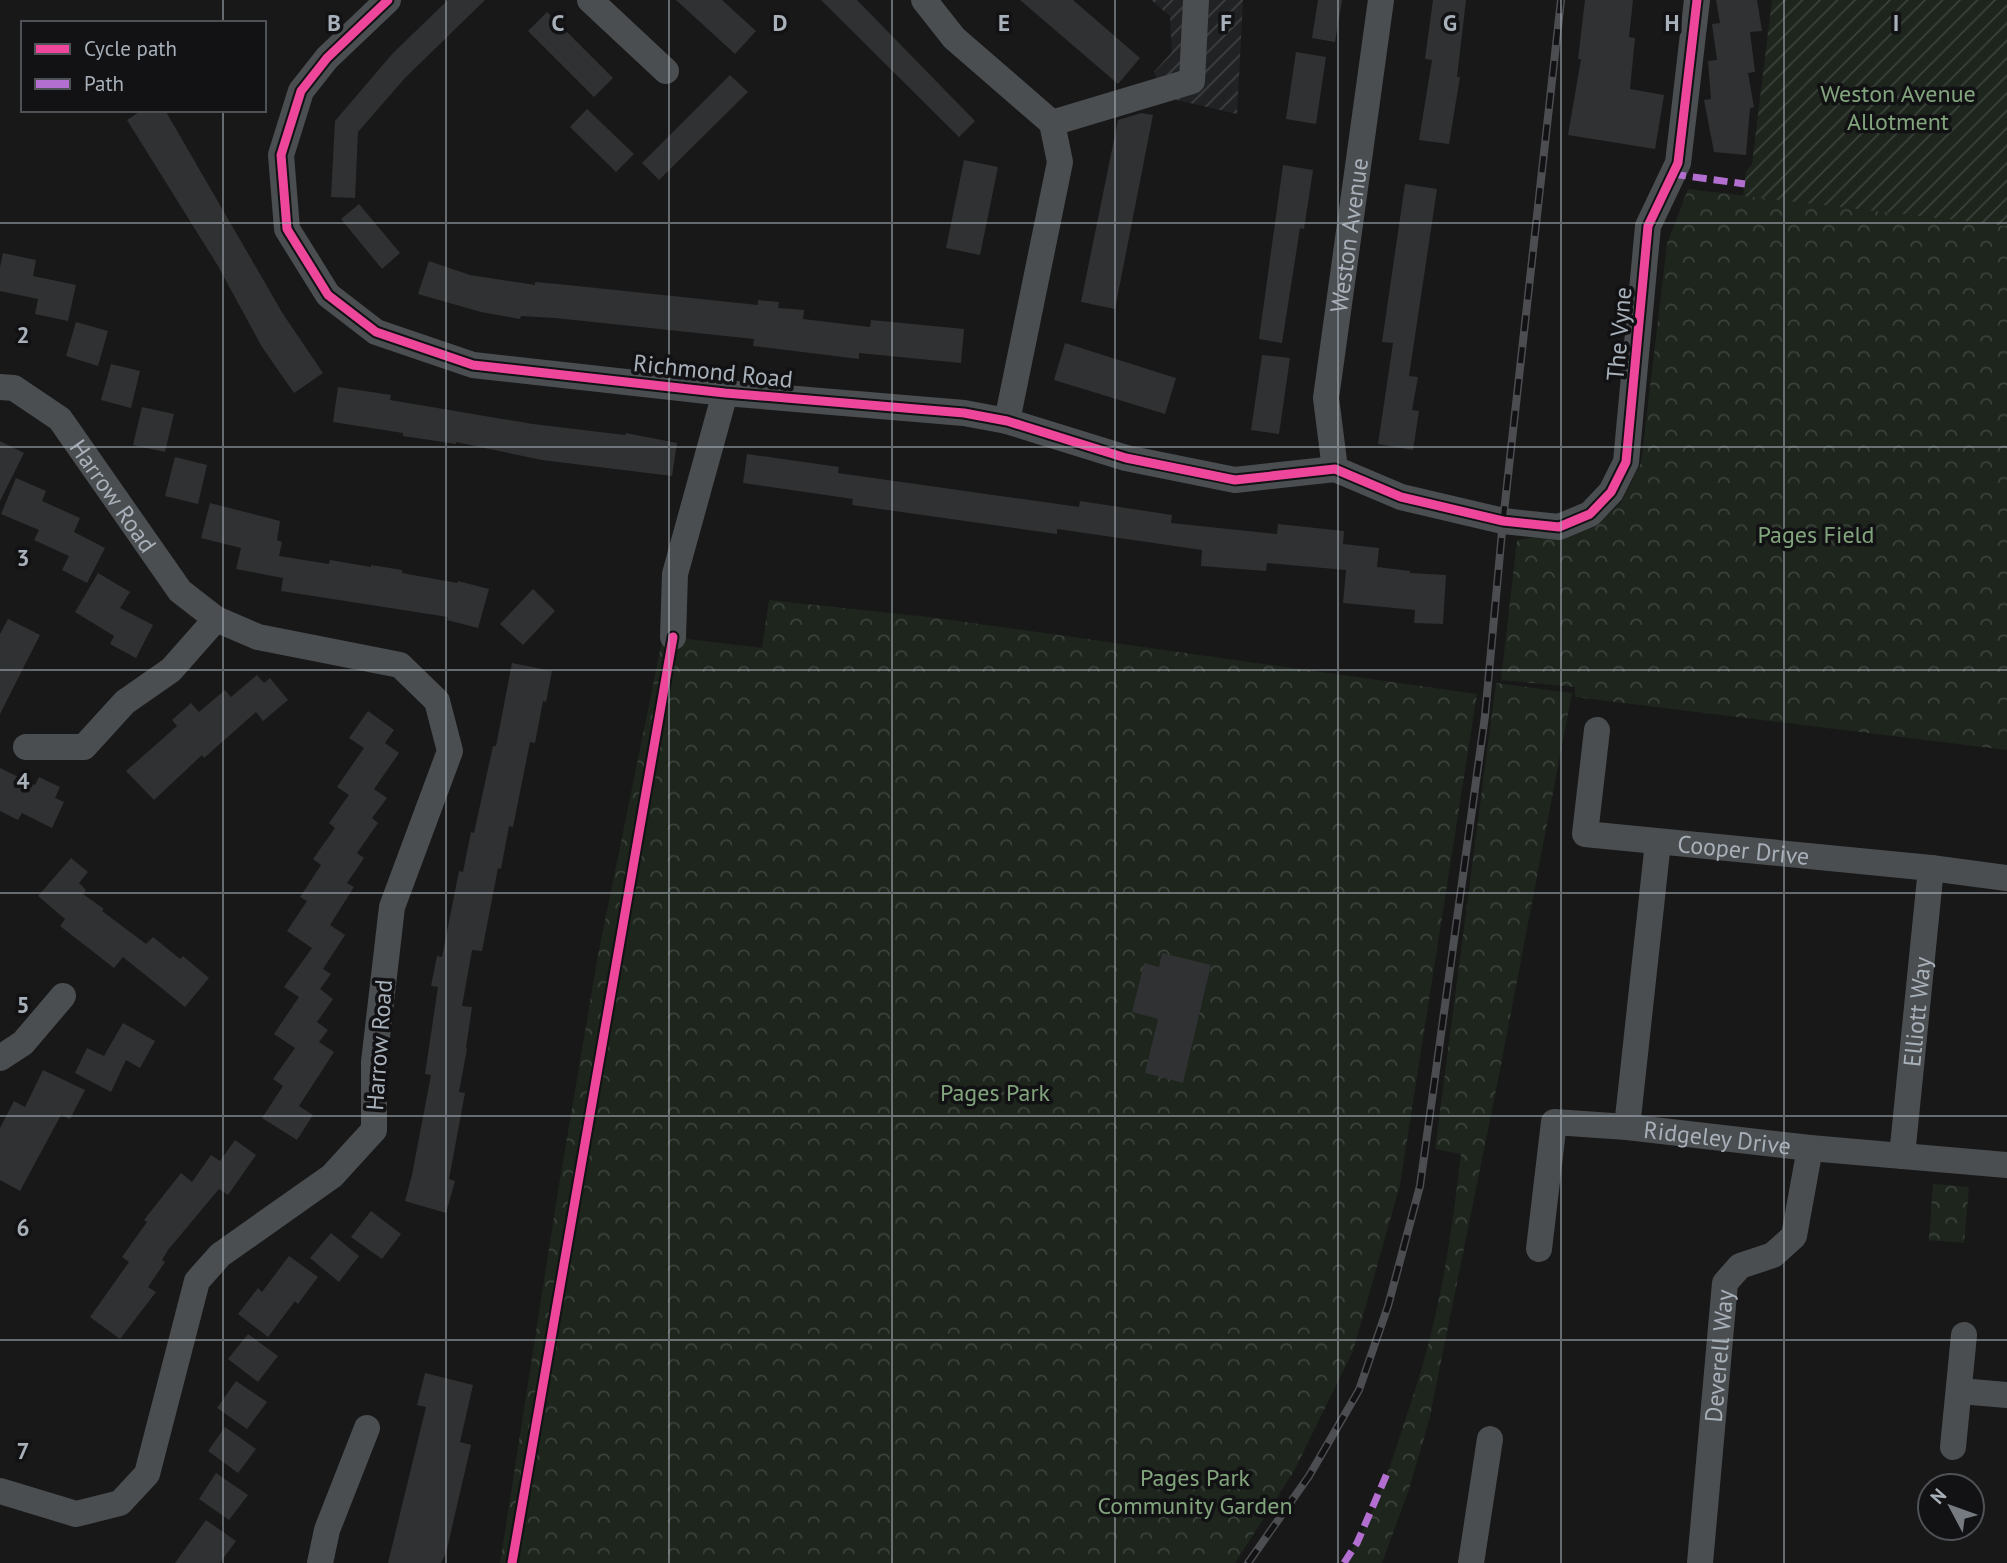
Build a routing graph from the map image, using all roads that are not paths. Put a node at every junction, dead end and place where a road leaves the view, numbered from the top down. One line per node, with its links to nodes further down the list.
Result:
1 (388, 0): 10 (street, Richmond Road)
2 (590, 0): 7 (street)
3 (924, 0): 8 (street)
4 (1196, 0): 8 (street)
5 (1381, 0): 12 (street, Weston Avenue)
6 (1697, 0): 13 (street, The Vyne)
7 (666, 71)
8 (1052, 123): 11 (street)
9 (0, 387): 14 (street, Harrow Road)
10 (725, 393): 11 (street, Richmond Road); 15 (street)
11 (1007, 421): 12 (street, Richmond Road)
12 (1335, 469): 13 (street, Richmond Road)
13 (1442, 506)
14 (216, 619): 17 (street); 34 (street, Harrow Road)
15 (673, 637)
16 (1597, 730): 18 (street, Cooper Drive)
17 (26, 747)
18 (1658, 842): 19 (street, Cooper Drive); 23 (street)
19 (1931, 868): 20 (street, Cooper Drive); 25 (street, Elliott Way)
20 (2007, 878)
21 (62, 996): 22 (street)
22 (0, 1058)
23 (1627, 1127): 24 (street, Ridgeley Drive); 27 (street, Ridgeley Drive)
24 (1810, 1148): 25 (street, Ridgeley Drive); 37 (street, Deverell Way)
25 (1902, 1156): 26 (street, Ridgeley Drive)
26 (2007, 1165)
27 (1539, 1249)
28 (1964, 1335): 29 (street)
29 (1960, 1391): 30 (street); 33 (street)
30 (2007, 1395)
31 (367, 1428): 35 (street)
32 (1490, 1439): 36 (street)
33 (1953, 1447)
34 (0, 1491)
35 (320, 1563)
36 (1471, 1563)
37 (1700, 1563)

